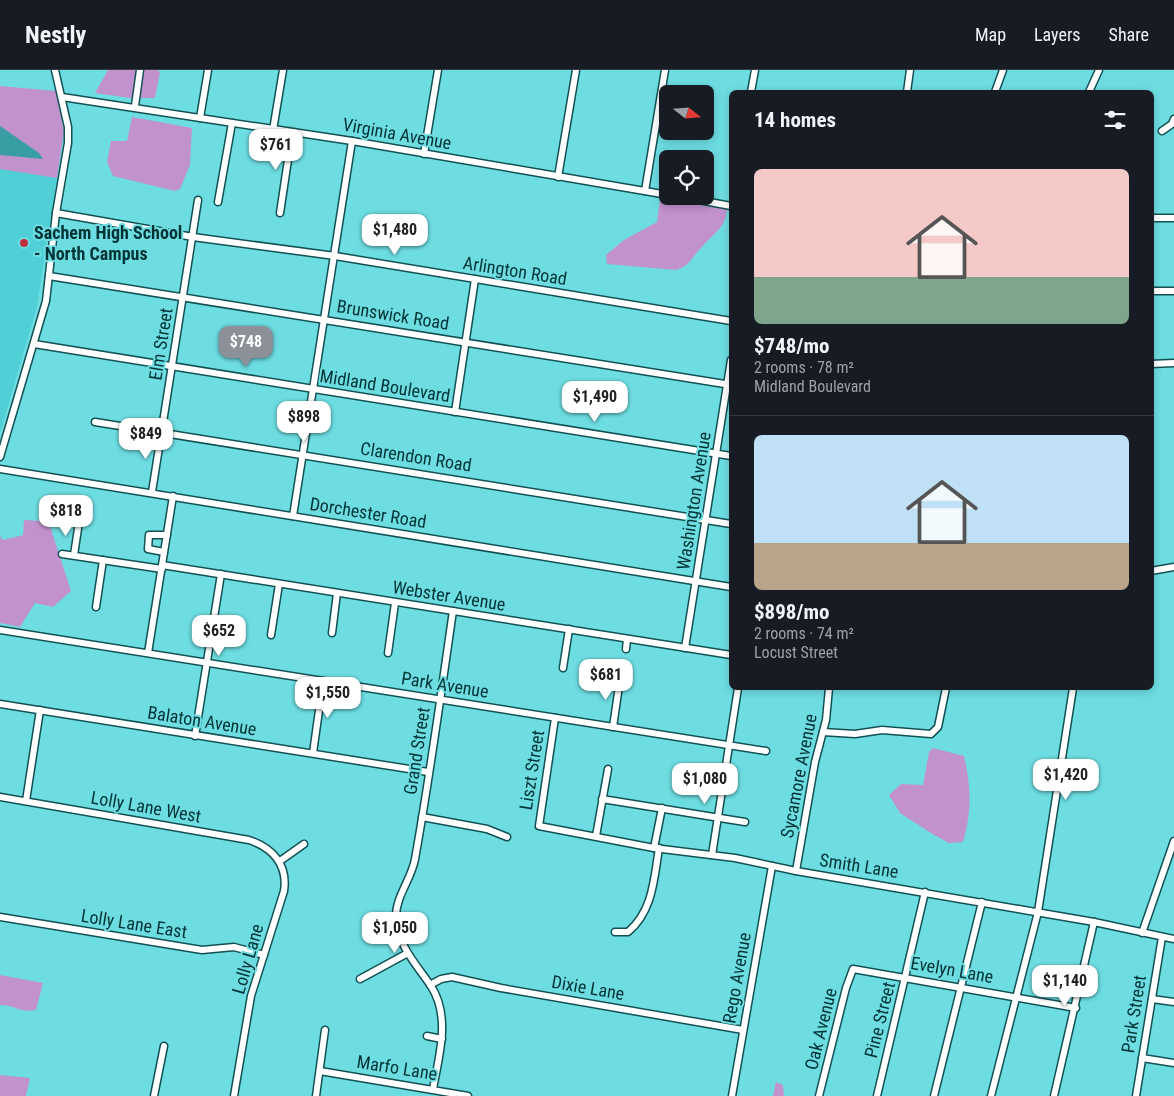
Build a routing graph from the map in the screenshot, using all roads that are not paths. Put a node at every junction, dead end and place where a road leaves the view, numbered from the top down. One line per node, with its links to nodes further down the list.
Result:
1 (55, 70): 16 (street)
2 (140, 70): 17 (street)
3 (208, 70): 18 (street)
4 (283, 70): 21 (street)
5 (438, 70): 25 (street)
6 (576, 70): 26 (street)
7 (664, 70): 27 (street)
8 (755, 70): 12 (street)
9 (910, 70): 13 (street)
10 (1003, 70): 14 (street)
11 (1099, 70): 15 (street)
12 (751, 90)
13 (907, 90)
14 (996, 90)
15 (1090, 90)
16 (62, 97): 17 (street, Virginia Avenue); 33 (street)
17 (134, 106): 18 (street, Virginia Avenue)
18 (200, 118): 20 (street, Virginia Avenue)
19 (1174, 119): 22 (street)
20 (232, 123): 21 (street, Virginia Avenue); 30 (street)
21 (273, 130): 23 (street, Virginia Avenue)
22 (1162, 131)
23 (292, 133): 24 (street, Virginia Avenue); 34 (street)
24 (352, 141): 25 (street, Virginia Avenue); 38 (street)
25 (424, 154): 26 (street, Virginia Avenue)
26 (558, 177): 27 (street, Virginia Avenue)
27 (645, 191): 28 (street, Virginia Avenue)
28 (659, 193)
29 (198, 200): 37 (street, Elm Street)
30 (218, 202)
31 (714, 203): 32 (street)
32 (729, 206)
33 (56, 213): 37 (street, Arlington Road); 39 (street)
34 (280, 213)
35 (1154, 218): 36 (street)
36 (1174, 218)
37 (193, 237): 38 (street, Arlington Road); 43 (street, Elm Street)
38 (335, 256): 40 (street, Arlington Road); 44 (street)
39 (49, 276): 43 (street, Brunswick Road); 47 (street)
40 (475, 280): 45 (street, Arlington Road); 46 (street)
41 (1174, 291): 42 (street)
42 (1154, 292)
43 (183, 297): 44 (street, Brunswick Road); 50 (street, Elm Street)
44 (324, 318): 46 (street, Brunswick Road); 52 (street)
45 (729, 321)
46 (465, 341): 51 (street, Brunswick Road); 53 (street)
47 (34, 344): 50 (street, Midland Boulevard); 59 (street)
48 (1174, 363): 49 (street)
49 (1154, 364)
50 (172, 367): 52 (street, Midland Boulevard); 55 (street, Elm Street)
51 (729, 384): 57 (street, Washington Avenue)
52 (312, 390): 53 (street, Midland Boulevard); 56 (street)
53 (455, 412): 57 (street, Midland Boulevard)
54 (95, 422): 55 (street, Clarendon Road)
55 (162, 432): 56 (street, Clarendon Road); 61 (street, Elm Street)
56 (303, 454): 63 (street); 64 (street, Clarendon Road)
57 (717, 454): 58 (street, Midland Boulevard); 64 (street, Washington Avenue)
58 (729, 456)
59 (0, 457)
60 (0, 469): 61 (street, Dorchester Road)
61 (152, 492): 62 (street, Dorchester Road)
62 (173, 496): 63 (street, Dorchester Road); 67 (street)
63 (293, 516): 76 (street, Dorchester Road)
64 (706, 520): 66 (street, Clarendon Road); 76 (street, Washington Avenue)
65 (79, 522): 70 (street)
66 (729, 524)
67 (167, 536): 68 (street); 68 (street)
68 (164, 552): 72 (street)
69 (62, 554): 70 (street, Webster Avenue)
70 (74, 556): 71 (street, Webster Avenue)
71 (103, 560): 72 (street, Webster Avenue); 81 (street)
72 (162, 567): 75 (street, Webster Avenue); 90 (street)
73 (1174, 567): 74 (street)
74 (1154, 570)
75 (221, 574): 77 (street, Webster Avenue); 93 (street)
76 (696, 581): 78 (street, Dorchester Road); 88 (street, Washington Avenue)
77 (279, 584): 79 (street, Webster Avenue); 86 (street)
78 (729, 586)
79 (337, 593): 80 (street, Webster Avenue); 85 (street)
80 (395, 603): 82 (street, Webster Avenue); 91 (street)
81 (96, 607)
82 (453, 611): 83 (street, Webster Avenue); 101 (street, Grand Street)
83 (569, 629): 87 (street, Webster Avenue); 94 (street)
84 (0, 630): 90 (street, Park Avenue)
85 (332, 633)
86 (271, 635)
87 (627, 639): 88 (street, Webster Avenue); 89 (street)
88 (685, 648): 92 (street, Webster Avenue)
89 (626, 649)
90 (148, 653): 93 (street, Park Avenue)
91 (388, 653)
92 (729, 655)
93 (207, 662): 96 (street, Park Avenue); 107 (street)
94 (563, 668)
95 (620, 679): 105 (street)
96 (323, 682): 101 (street, Park Avenue); 110 (street)
97 (738, 690): 108 (street)
98 (829, 690): 106 (street, Sycamore Avenue)
99 (946, 690): 106 (street)
100 (1073, 690): 132 (street)
101 (440, 700): 104 (street, Park Avenue); 112 (street, Grand Street)
102 (0, 704): 103 (street, Balaton Avenue)
103 (40, 710): 107 (street, Balaton Avenue); 115 (street)
104 (555, 718): 105 (street, Park Avenue); 120 (street, Liszt Street)
105 (613, 727): 108 (street, Park Avenue)
106 (823, 732): 129 (street, Sycamore Avenue)
107 (195, 736): 110 (street, Balaton Avenue)
108 (730, 745): 109 (street, Park Avenue); 118 (street)
109 (766, 751)
110 (313, 753): 112 (street, Balaton Avenue)
111 (608, 768): 114 (street)
112 (428, 772): 117 (street, Grand Street)
113 (0, 797): 115 (street, Lolly Lane West)
114 (602, 800): 116 (street); 121 (street)
115 (26, 801): 127 (street, Lolly Lane West)
116 (662, 808): 118 (street); 125 (street)
117 (422, 817): 122 (street); 139 (street)
118 (718, 818): 119 (street); 126 (street)
119 (745, 822)
120 (539, 826): 121 (street, Smith Lane)
121 (596, 836): 125 (street, Smith Lane)
122 (507, 837)
123 (1174, 841): 136 (street)
124 (304, 844): 127 (street)
125 (656, 848): 126 (street, Smith Lane); 135 (street)
126 (712, 855): 128 (street, Smith Lane)
127 (280, 861): 140 (street, Lolly Lane)
128 (772, 866): 129 (street, Smith Lane); 151 (street, Rego Avenue)
129 (796, 871): 130 (street, Smith Lane)
130 (925, 892): 131 (street, Smith Lane); 142 (street, Pine Street)
131 (982, 902): 132 (street, Smith Lane); 145 (street)
132 (1038, 912): 134 (street, Smith Lane); 146 (street)
133 (0, 917): 140 (street, Lolly Lane East)
134 (1094, 922): 136 (street, Smith Lane); 149 (street)
135 (615, 932)
136 (1142, 933): 137 (street, Smith Lane)
137 (1162, 937): 138 (street, Smith Lane); 147 (street, Park Street)
138 (1174, 939)
139 (406, 954): 143 (street); 144 (street)
140 (264, 955): 160 (street, Lolly Lane)
141 (853, 969): 142 (street, Evelyn Lane); 164 (street, Oak Avenue)
142 (906, 977): 145 (street, Evelyn Lane); 165 (street, Pine Street)
143 (360, 979)
144 (430, 986): 151 (street, Dixie Lane); 153 (street)
145 (961, 986): 146 (street, Evelyn Lane); 166 (street)
146 (1017, 998): 149 (street, Evelyn Lane); 167 (street)
147 (1152, 999): 148 (street); 155 (street, Park Street)
148 (1174, 1002)
149 (1076, 1008): 168 (street)
150 (325, 1030): 157 (street)
151 (743, 1030): 163 (street, Rego Avenue)
152 (427, 1036): 153 (street)
153 (442, 1039): 158 (street)
154 (164, 1046): 159 (street)
155 (1142, 1058): 156 (street); 169 (street, Park Street)
156 (1174, 1063)
157 (320, 1071): 158 (street, Marfo Lane); 161 (street)
158 (433, 1089): 162 (street, Marfo Lane)
159 (154, 1096)
160 (234, 1096)
161 (316, 1096)
162 (468, 1096)
163 (732, 1096)
164 (819, 1096)
165 (877, 1096)
166 (934, 1096)
167 (991, 1096)
168 (1054, 1096)
169 (1136, 1096)

